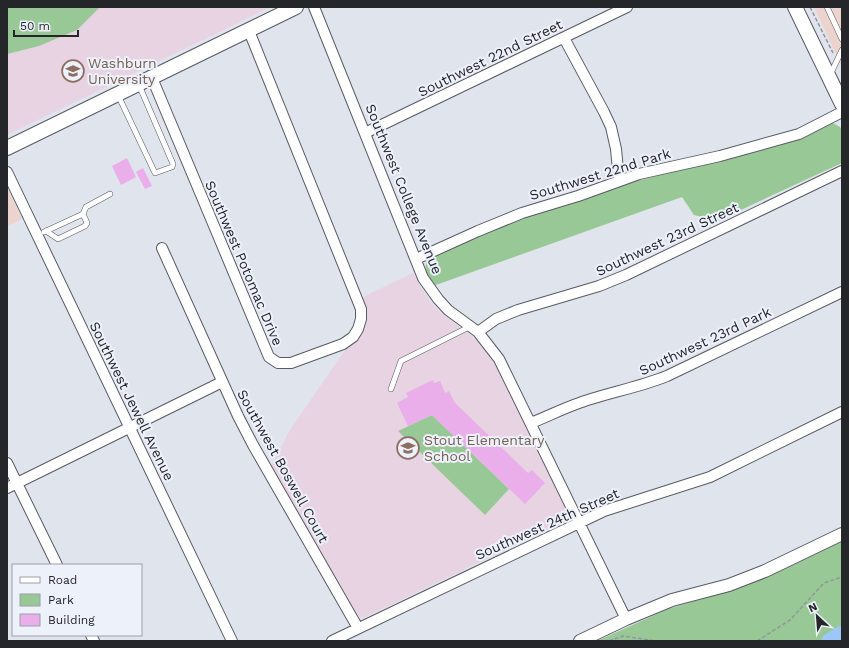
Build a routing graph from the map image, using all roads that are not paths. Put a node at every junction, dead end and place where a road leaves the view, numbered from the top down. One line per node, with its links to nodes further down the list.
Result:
1 (296, 7): 6 (main road)
2 (314, 7): 16 (street, Southwest College Avenue)
3 (627, 7): 7 (street, Southwest 22nd Street)
4 (795, 7): 11 (main road)
5 (827, 7): 8 (lane)
6 (249, 30): 10 (main road); 10 (street, Southwest Potomac Drive)
7 (564, 38): 16 (street, Southwest 22nd Street); 20 (street)
8 (842, 39)
9 (842, 50): 11 (lane)
10 (152, 78): 12 (main road)
11 (829, 78): 14 (main road)
12 (139, 84): 13 (main road); 13 (lane)
13 (117, 94): 17 (main road)
14 (842, 104)
15 (842, 112): 20 (street, Southwest 22nd Park)
16 (365, 133): 25 (street, Southwest College Avenue)
17 (7, 148)
18 (842, 171): 27 (street, Southwest 23rd Street)
19 (7, 172): 23 (street, Southwest Jewell Avenue)
20 (619, 181): 25 (street, Southwest 22nd Park)
21 (110, 194): 22 (lane)
22 (82, 214): 23 (lane); 23 (lane)
23 (41, 233): 32 (street, Southwest Jewell Avenue)
24 (162, 248): 28 (street, Southwest Boswell Court)
25 (416, 259): 27 (street, Southwest College Avenue)
26 (842, 292): 31 (street, Southwest 23rd Park)
27 (474, 329): 29 (lane); 31 (street, Southwest College Avenue)
28 (222, 382): 32 (street); 39 (street, Southwest Boswell Court)
29 (391, 390)
30 (842, 412): 35 (street, Southwest 24th Street)
31 (531, 423): 35 (street, Southwest College Avenue)
32 (129, 428): 34 (street); 40 (street, Southwest Jewell Avenue)
33 (7, 463): 34 (street)
34 (12, 485): 37 (street)
35 (578, 522): 38 (street, Southwest College Avenue); 39 (street, Southwest 24th Street)
36 (842, 534): 38 (street)
37 (56, 564)
38 (626, 619): 42 (street)
39 (358, 628): 41 (street, Southwest 24th Street)
40 (232, 641)
41 (332, 641)
42 (580, 641)

